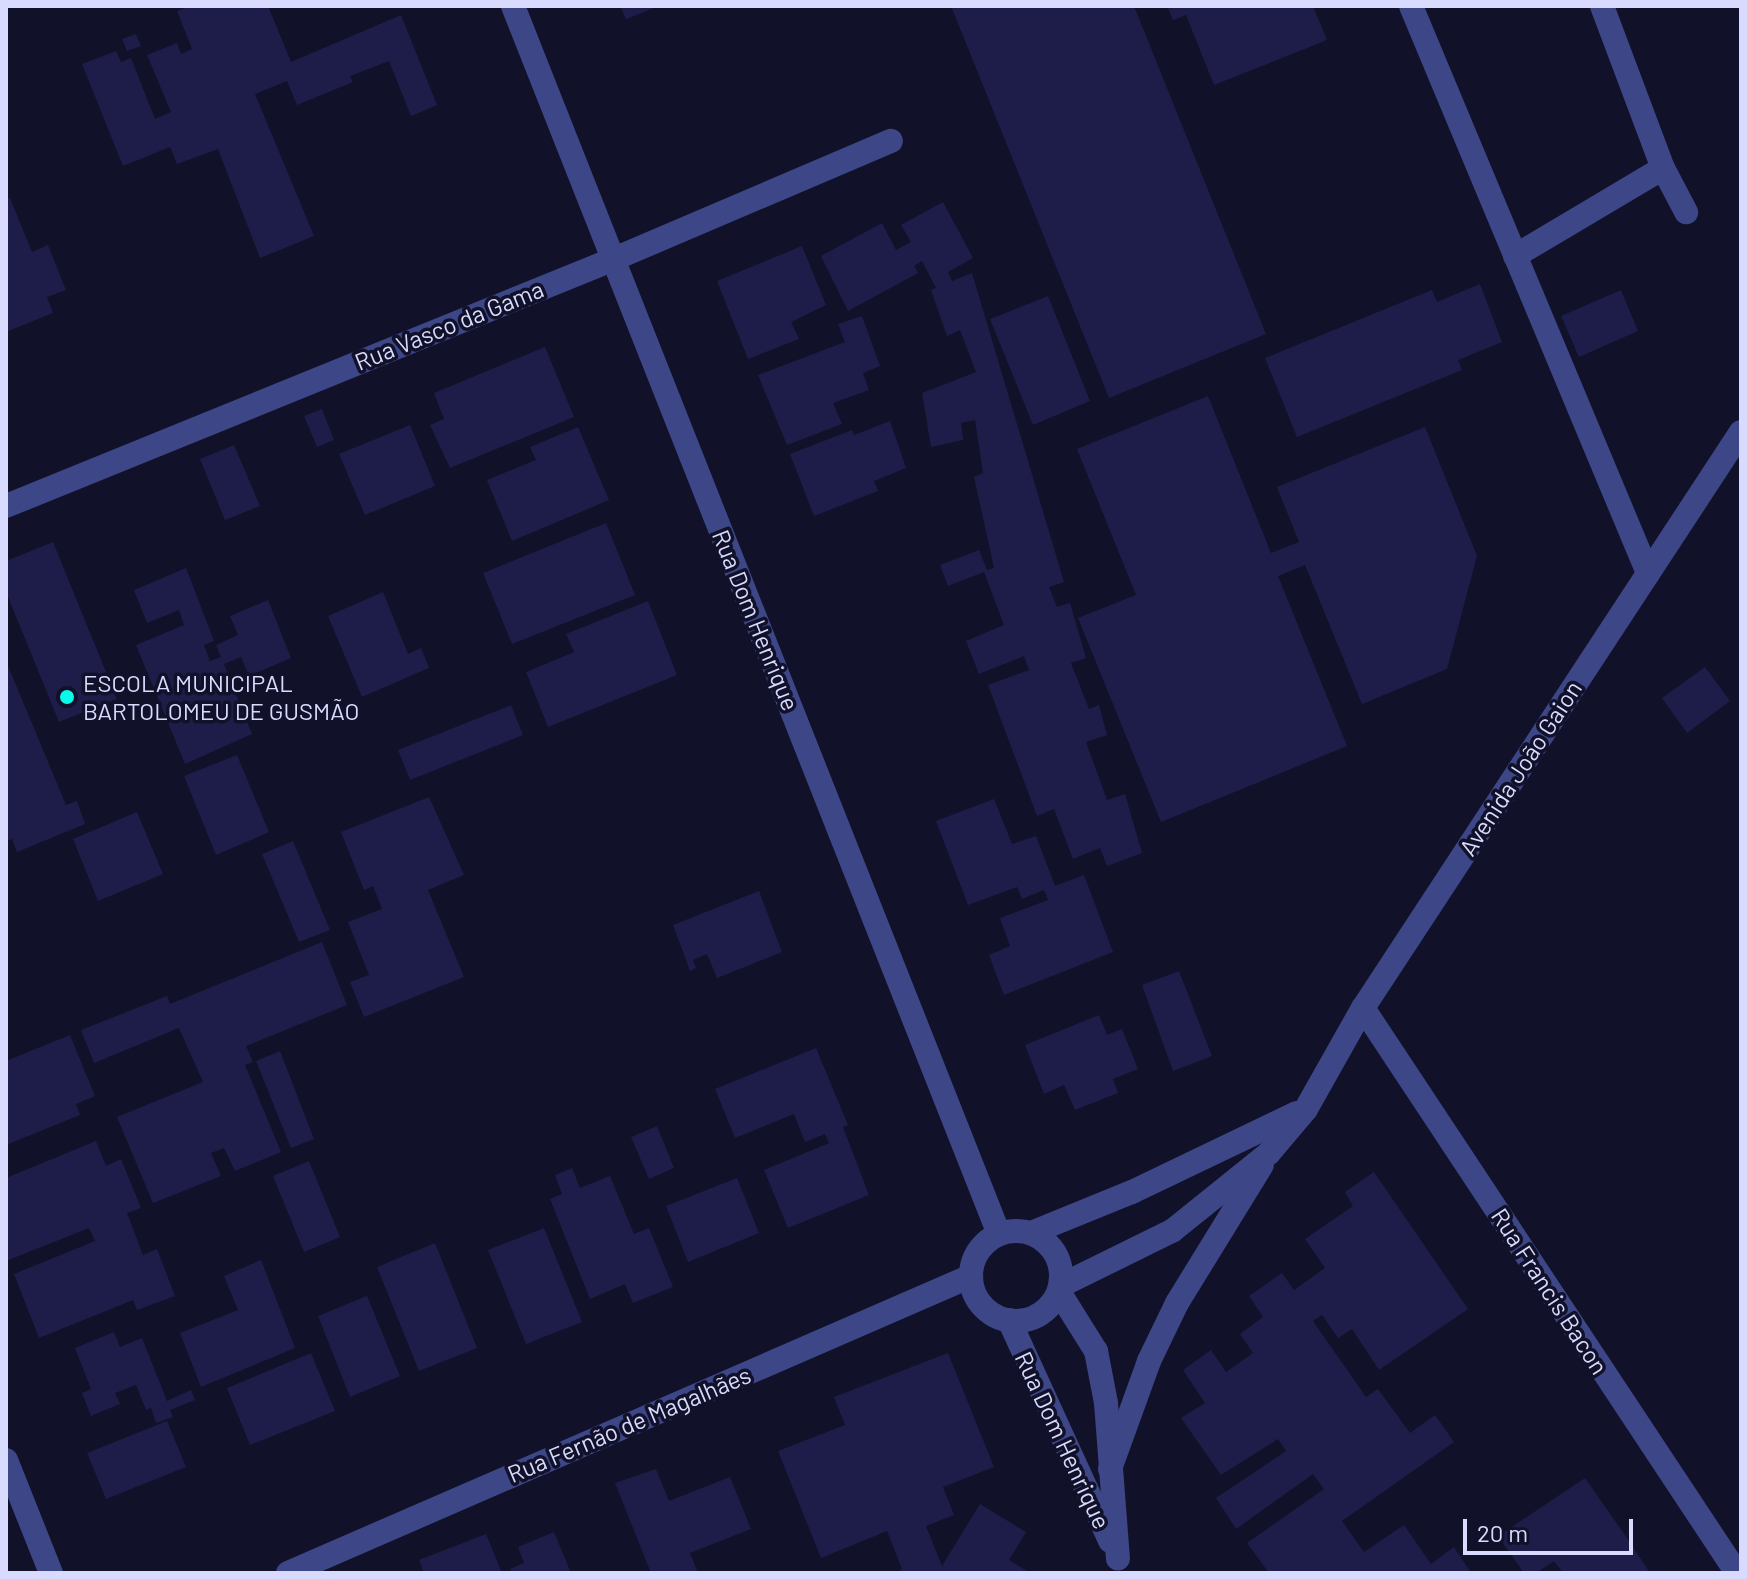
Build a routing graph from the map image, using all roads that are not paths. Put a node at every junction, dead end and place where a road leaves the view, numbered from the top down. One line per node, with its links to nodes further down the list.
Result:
1 (513, 6): 8 (street, Rua Dom Henrique)
2 (1411, 6): 7 (street)
3 (1602, 6): 5 (street)
4 (891, 141): 8 (street, Rua Vasco da Gama)
5 (1663, 168): 6 (street); 7 (street)
6 (1686, 212)
7 (1515, 256): 11 (street)
8 (614, 259): 10 (street, Rua Vasco da Gama); 16 (street, Rua Dom Henrique)
9 (1741, 432): 11 (street, Avenida João Gaion)
10 (6, 506)
11 (1648, 573): 12 (street, Avenida João Gaion)
12 (1363, 1008): 13 (street, Avenida João Gaion); 25 (street, Rua Francis Bacon)
13 (1306, 1109): 14 (street, Avenida João Gaion); 15 (street)
14 (1269, 1153): 18 (street, Avenida João Gaion); 21 (street)
15 (1031, 1233): 16 (street); 18 (street)
16 (999, 1234): 17 (street)
17 (971, 1276): 19 (street); 24 (street, Rua Fernão de Magalhães)
18 (1059, 1289): 19 (street); 21 (street, Rua Dom Henrique)
19 (1009, 1320): 22 (street, Rua Dom Henrique)
20 (6, 1460): 23 (street)
21 (1110, 1469): 22 (street, Rua Dom Henrique)
22 (1120, 1566)
23 (51, 1573)
24 (288, 1573)
25 (1737, 1573)

